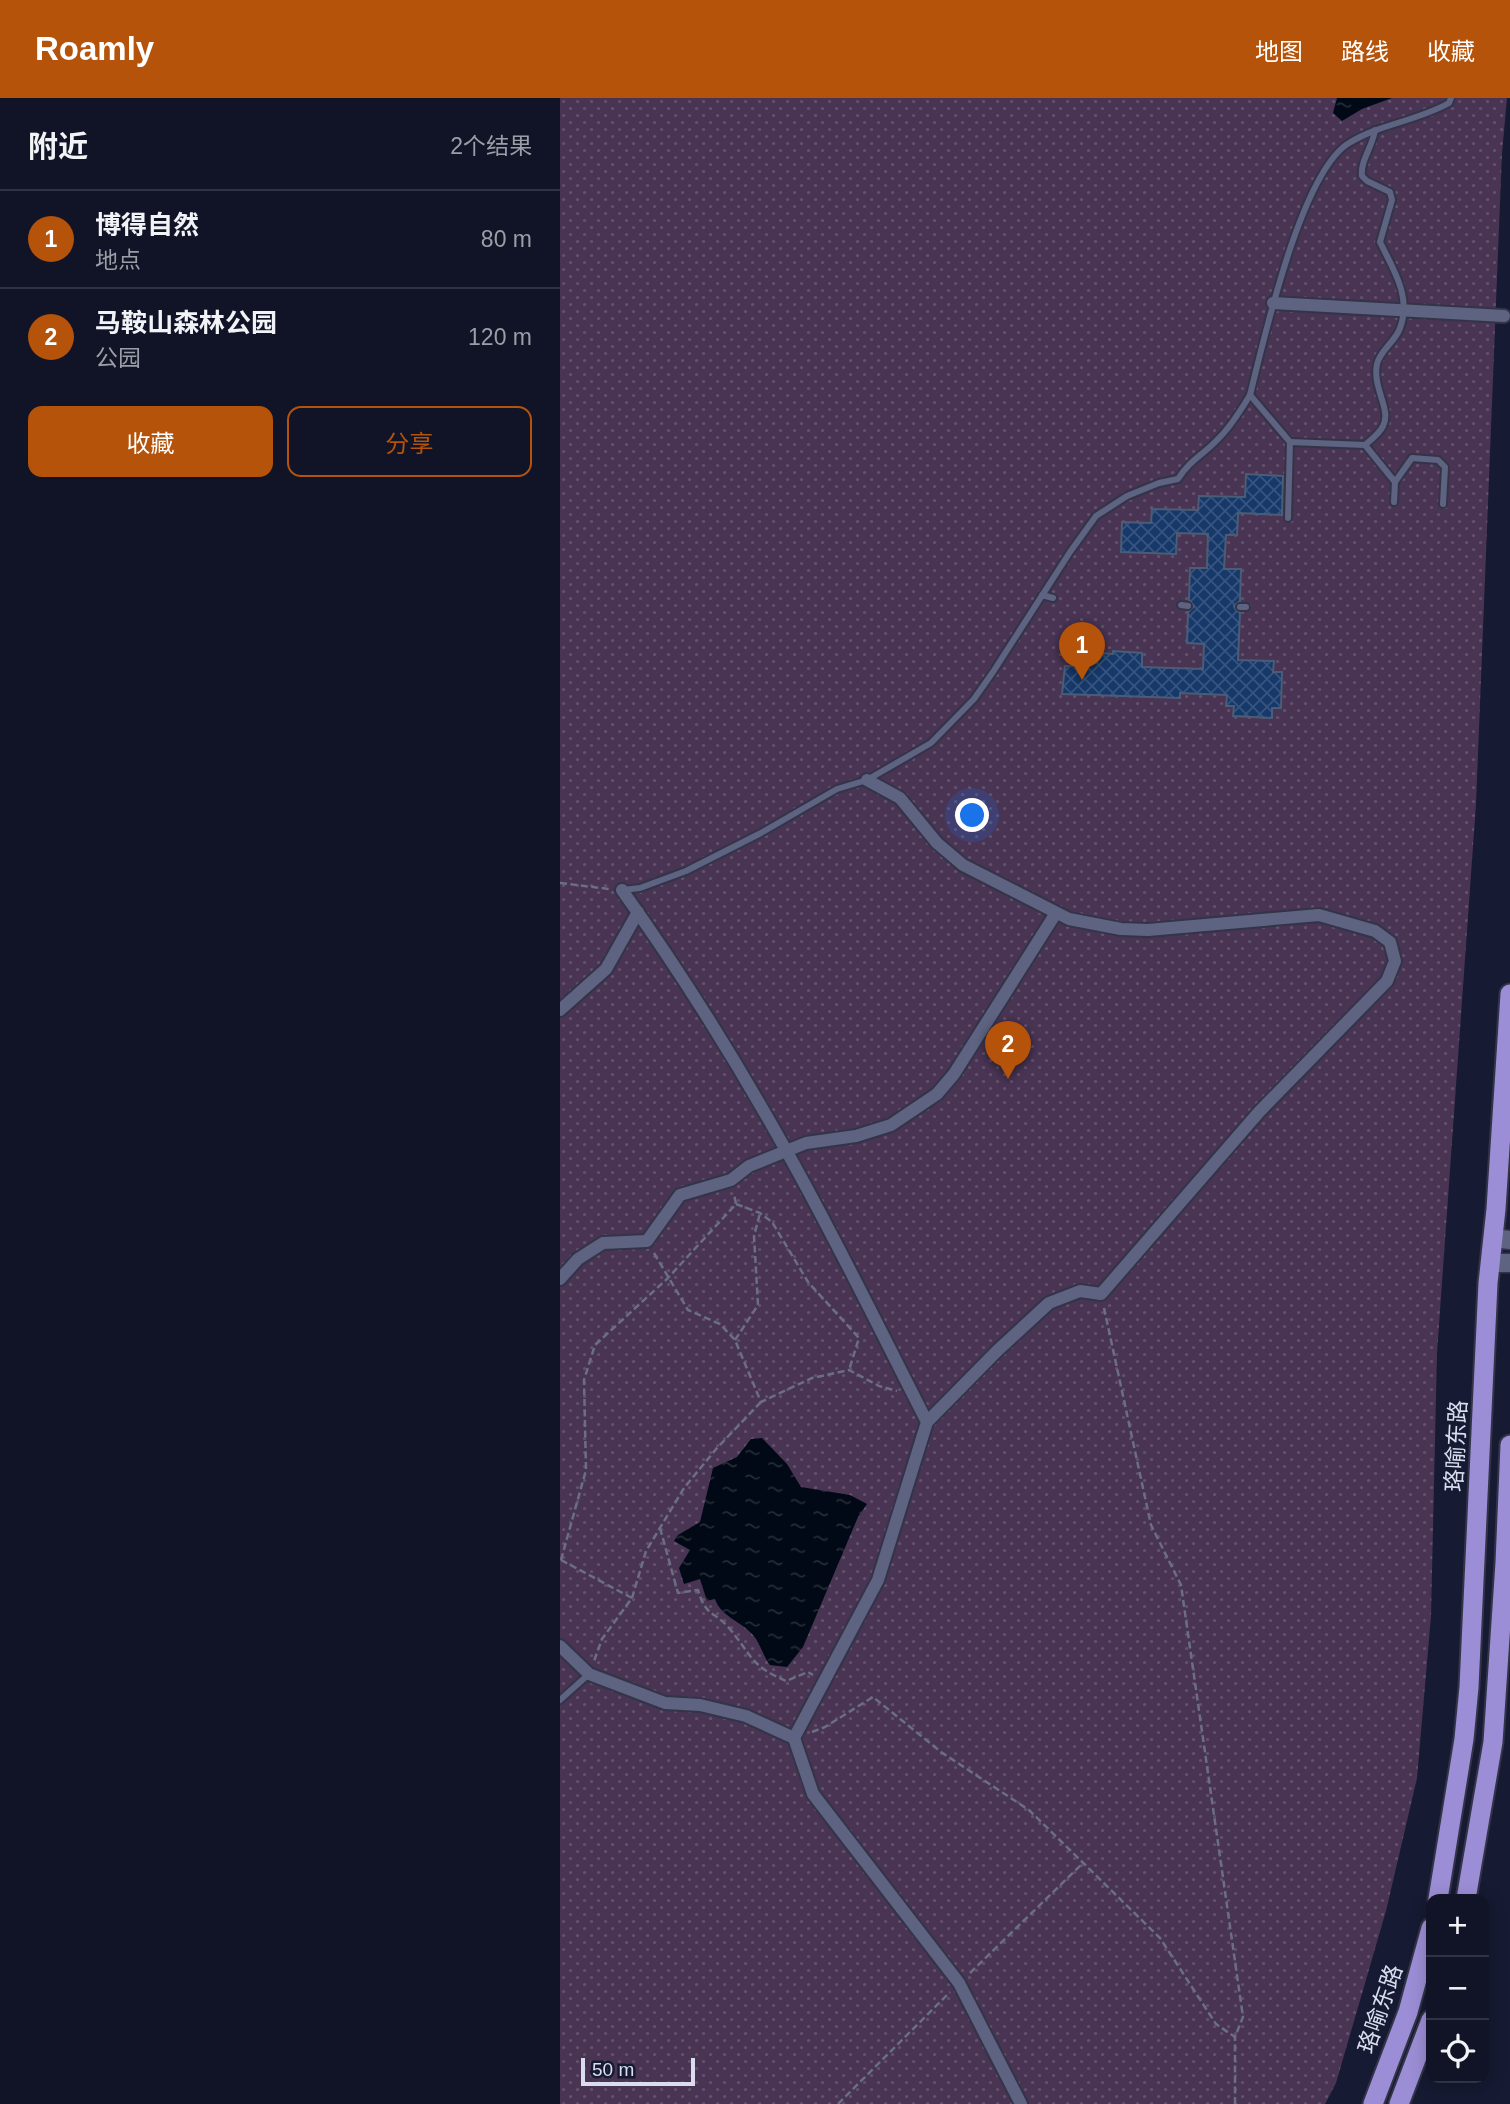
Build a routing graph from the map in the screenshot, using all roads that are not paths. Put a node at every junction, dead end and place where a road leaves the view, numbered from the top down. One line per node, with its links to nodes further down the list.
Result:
1 (1451, 98): 2 (lane)
2 (1375, 130): 3 (lane); 4 (lane)
3 (1273, 303): 4 (street); 6 (lane)
4 (1403, 310): 5 (street); 8 (lane)
5 (1504, 316)
6 (1250, 395): 7 (lane); 13 (lane)
7 (1290, 443): 8 (lane); 12 (lane)
8 (1365, 445): 9 (lane)
9 (1395, 482): 10 (lane); 11 (lane)
10 (1394, 502)
11 (1443, 504)
12 (1288, 518)
13 (1042, 595): 14 (lane); 15 (lane)
14 (1053, 597)
15 (867, 780): 16 (lane); 18 (street)
16 (622, 890): 17 (street)
17 (638, 912): 20 (street); 21 (street)
18 (1056, 913): 21 (street); 25 (street)
19 (1510, 994): 22 (highway, 珞喻东路)
20 (560, 1010)
21 (787, 1151): 24 (street); 25 (street)
22 (1502, 1239): 23 (highway, 珞喻东路)
23 (1500, 1263): 31 (highway, 珞喻东路)
24 (560, 1279)
25 (927, 1422): 30 (street)
26 (1510, 1445): 32 (highway)
27 (560, 1646): 28 (street)
28 (589, 1674): 29 (lane); 30 (street)
29 (560, 1700)
30 (794, 1738): 35 (street)
31 (1439, 1894)
32 (1467, 1894)
33 (1426, 1946): 36 (highway, 珞喻东路)
34 (1426, 2033): 37 (highway)
35 (1021, 2104)
36 (1373, 2104)
37 (1399, 2104)

